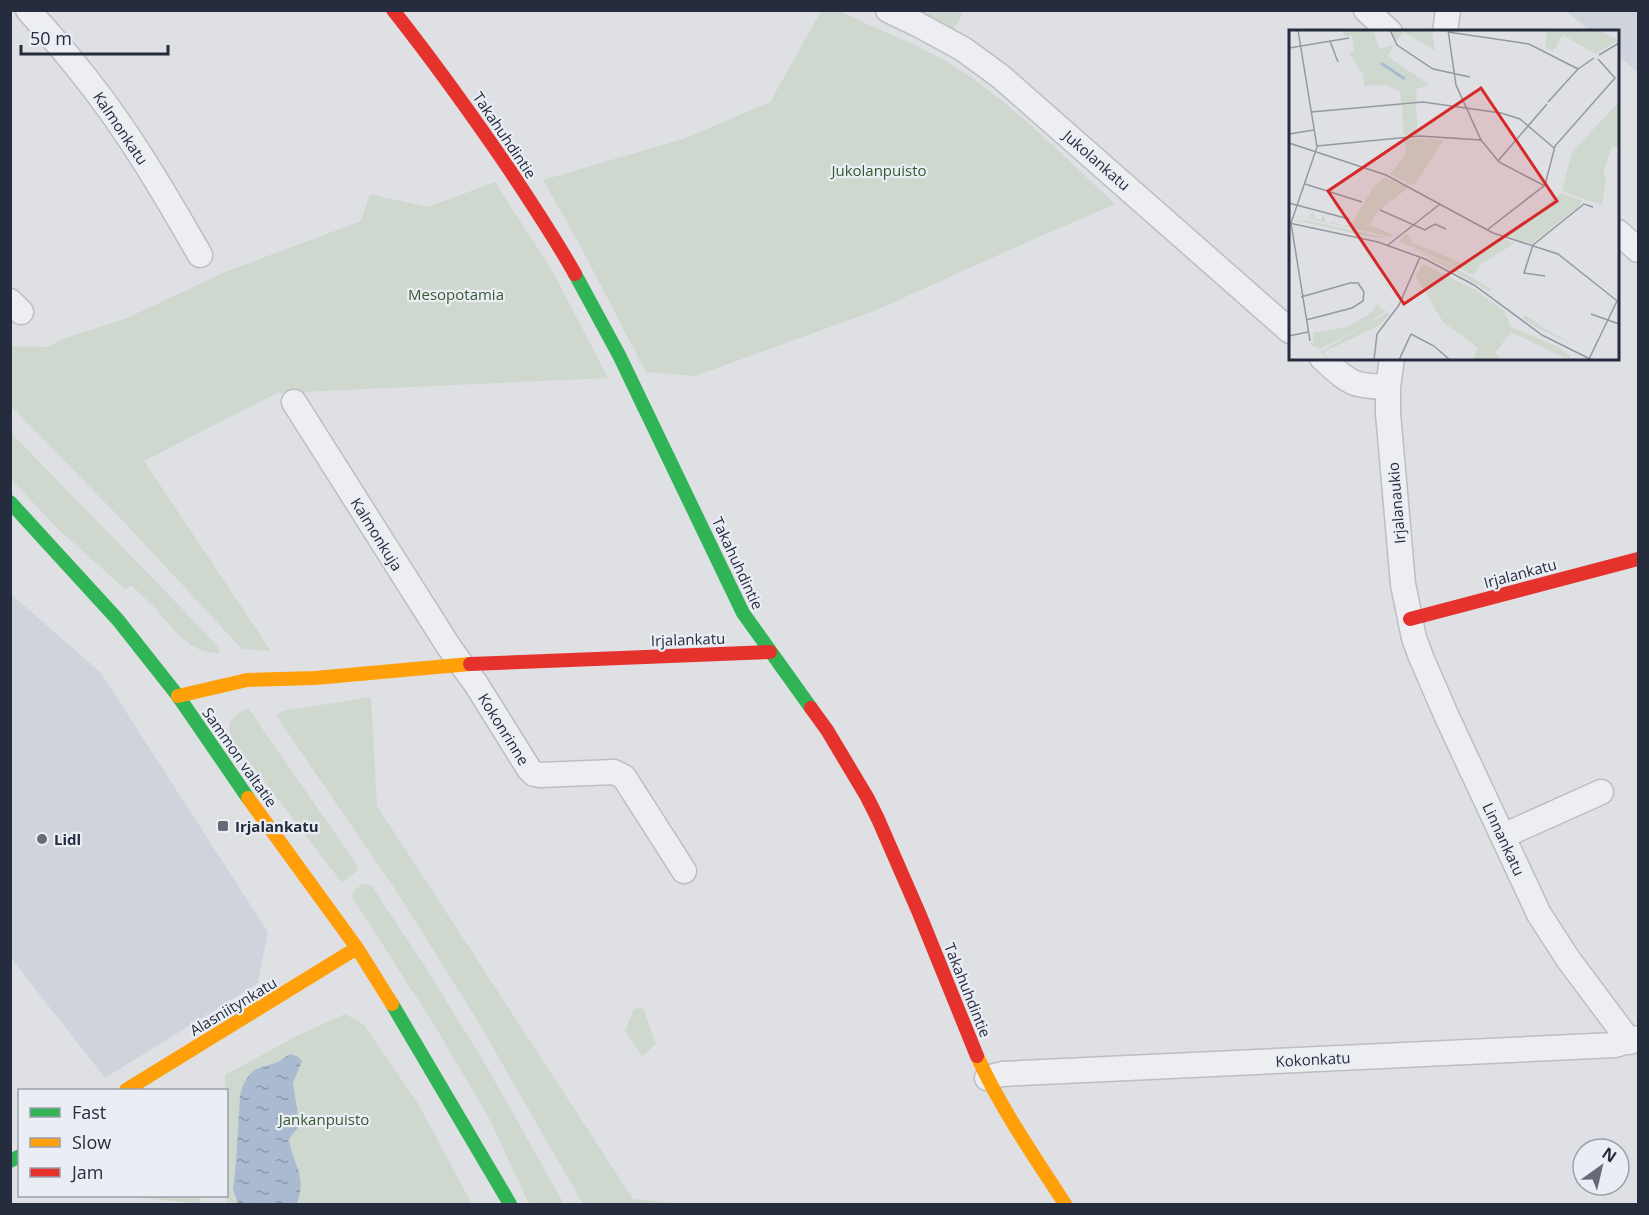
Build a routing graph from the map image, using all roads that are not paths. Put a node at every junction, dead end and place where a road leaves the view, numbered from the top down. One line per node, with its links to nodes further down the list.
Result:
1 (28, 10): 10 (street, Kalmonkatu)
2 (393, 10): 19 (street, Takahuhdintie)
3 (888, 10): 11 (street, Jukolankatu)
4 (1366, 10): 6 (street)
5 (1448, 10): 7 (street)
6 (1388, 30)
7 (1445, 30)
8 (1619, 234): 9 (street)
9 (1638, 250)
10 (200, 255)
11 (1289, 330)
12 (1324, 360): 14 (street)
13 (1392, 360): 14 (street, Irjalanaukio)
14 (1388, 387): 18 (street, Irjalanaukio)
15 (294, 402): 20 (street, Kalmonkuja)
16 (10, 502): 21 (street, Sammon valtatie)
17 (1638, 559): 18 (street, Irjalankatu)
18 (1410, 619): 23 (street, Linnankatu)
19 (770, 652): 20 (street, Irjalankatu); 27 (street, Takahuhdintie)
20 (462, 664): 21 (street, Irjalankatu); 24 (street, Kokonrinne)
21 (178, 696): 25 (street, Sammon valtatie)
22 (1601, 792): 23 (street)
23 (1503, 836): 26 (street, Linnankatu)
24 (684, 871)
25 (357, 948): 28 (street, Alasniitynkatu); 29 (street, Sammon valtatie)
26 (1634, 1040): 27 (street, Kokonkatu)
27 (987, 1078): 30 (street, Takahuhdintie)
28 (128, 1089)
29 (510, 1204)
30 (1065, 1204)

